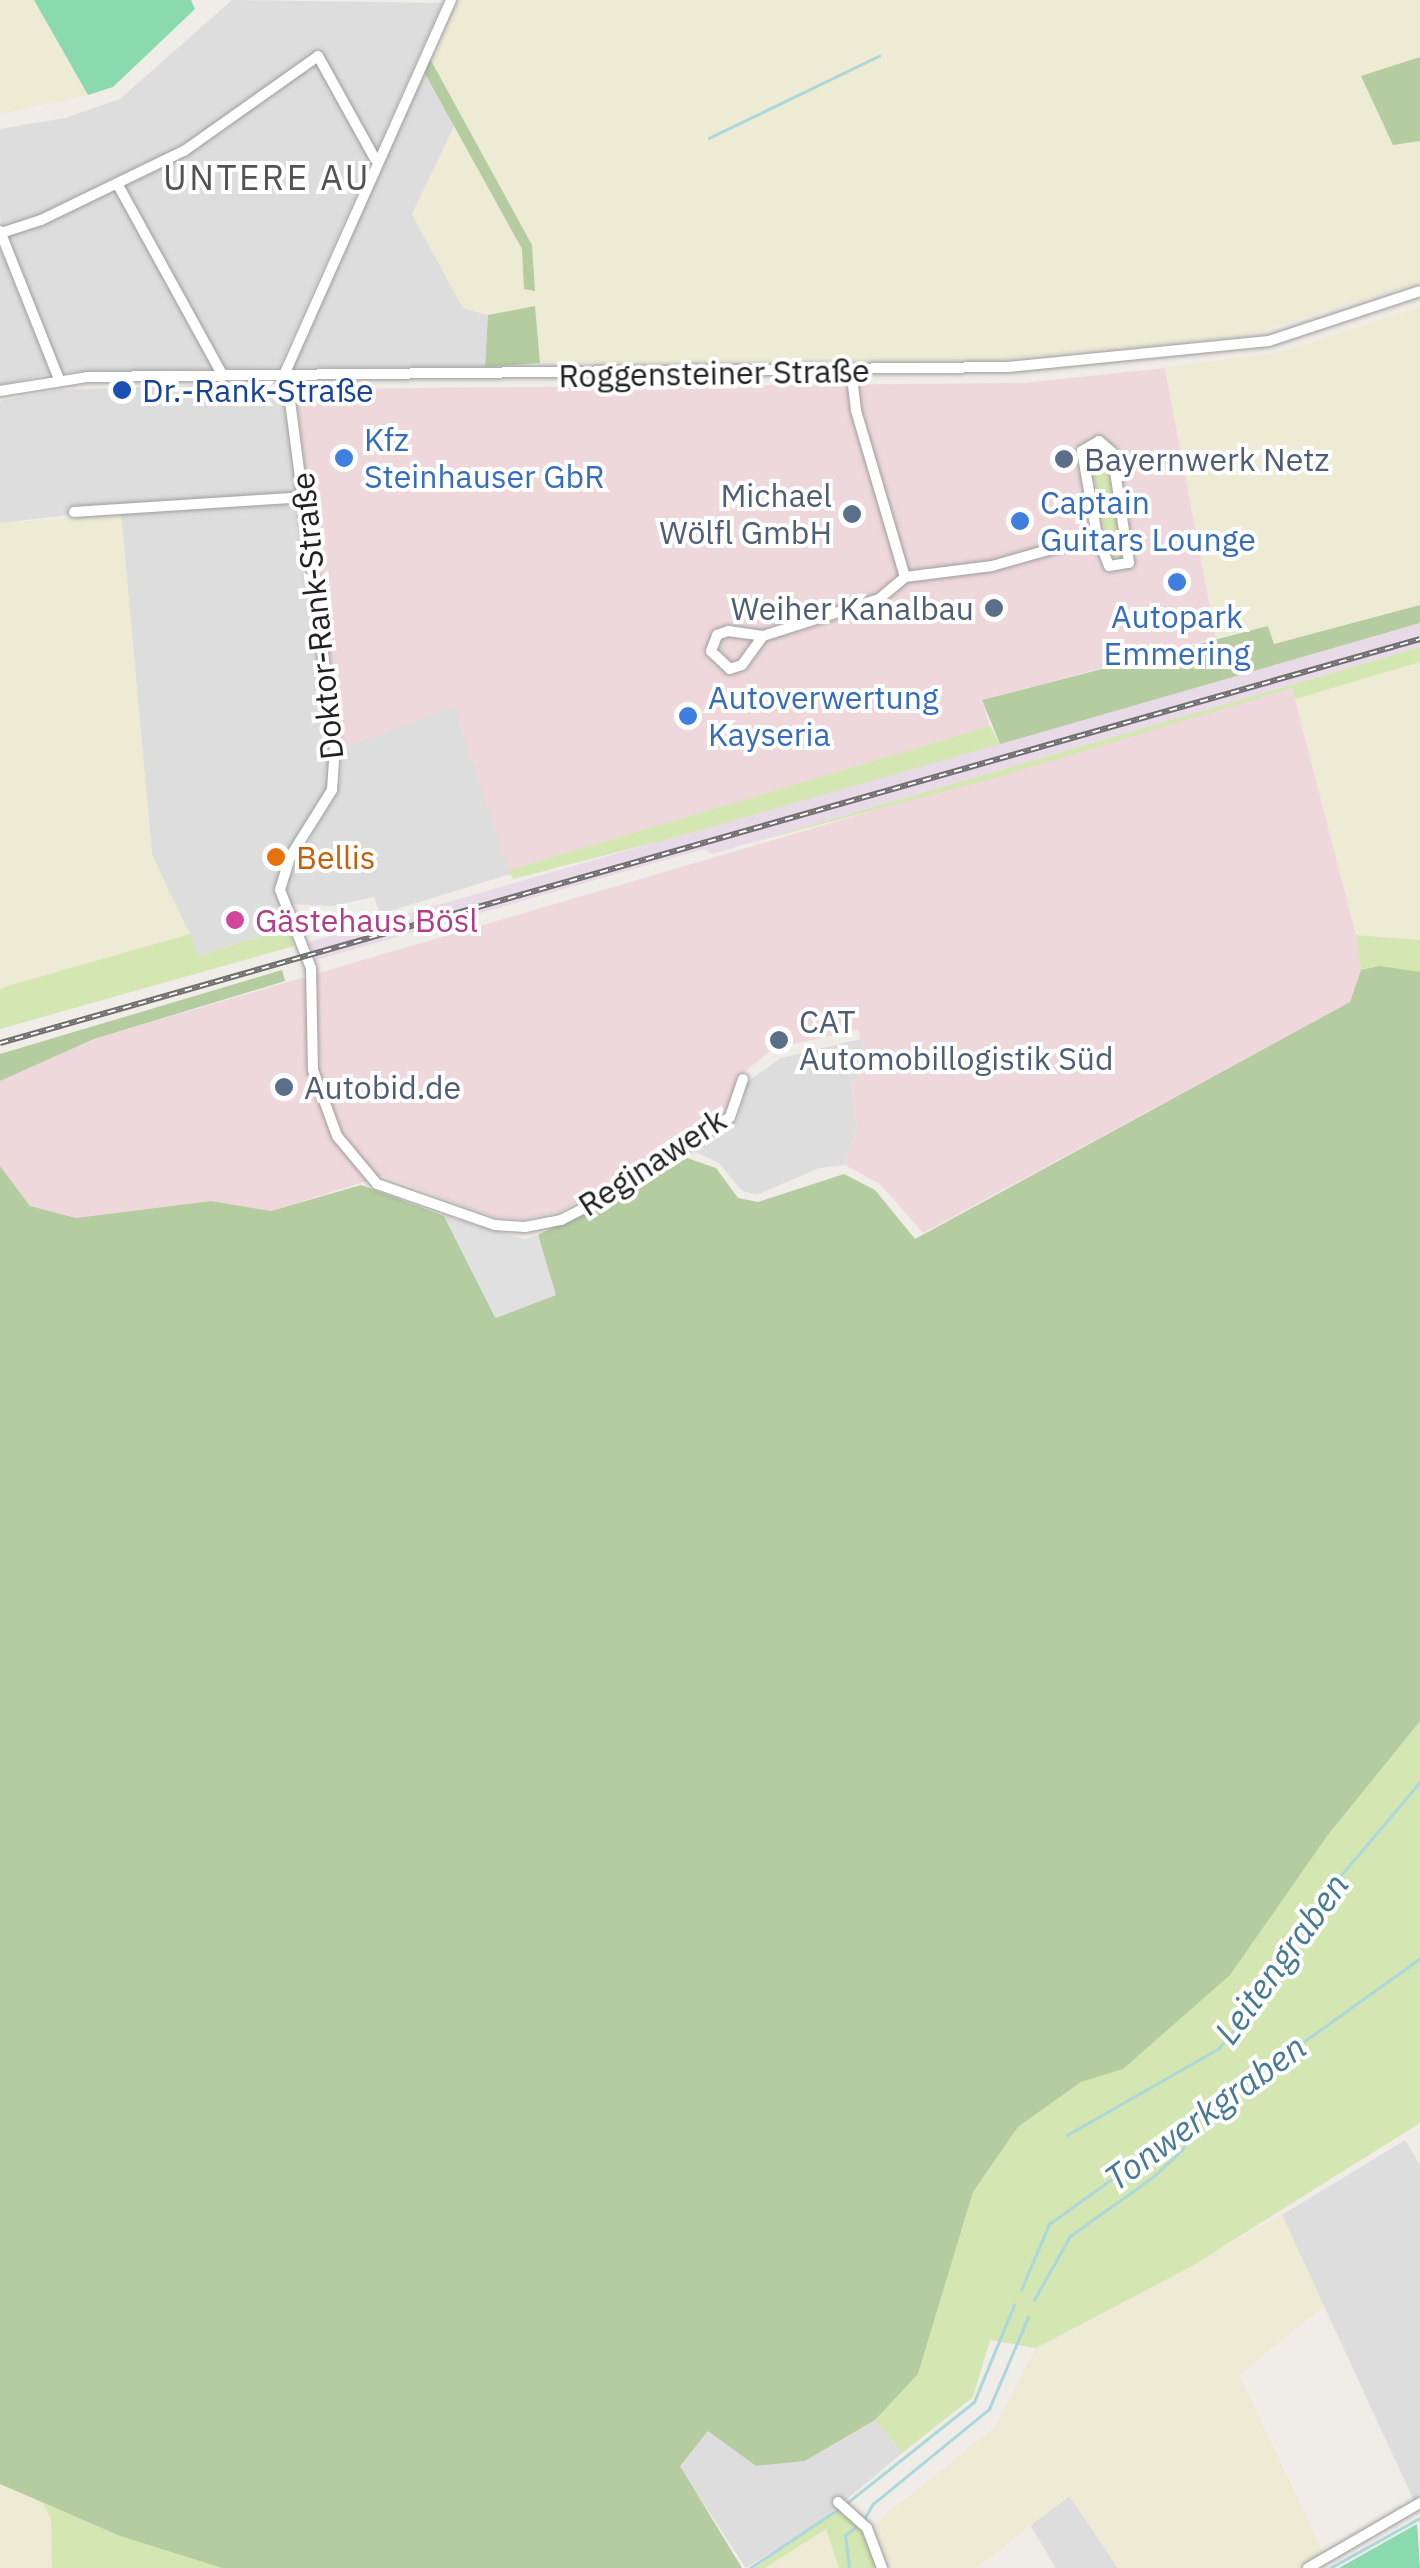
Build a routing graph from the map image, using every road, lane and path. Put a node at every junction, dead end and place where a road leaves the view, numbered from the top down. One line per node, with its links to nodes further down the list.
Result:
1 (452, 0): 2 (street)
2 (375, 159): 3 (street); 8 (street)
3 (118, 185): 4 (street); 7 (street)
4 (0, 232): 9 (street)
5 (1420, 291): 6 (street, Roggensteiner Straße)
6 (852, 371): 8 (street, Roggensteiner Straße); 14 (street)
7 (223, 376): 8 (street, Roggensteiner Straße); 9 (street, Roggensteiner Straße)
8 (286, 376): 11 (street, Doktor-Rank-Straße)
9 (59, 379): 10 (street, Roggensteiner Straße)
10 (0, 391)
11 (305, 498): 12 (street); 16 (street, Doktor-Rank-Straße)
12 (74, 512)
13 (1096, 536): 13 (street); 14 (street)
14 (905, 577): 15 (street)
15 (762, 636): 15 (street)
16 (307, 956): 17 (street, Reginawerk)
17 (743, 1080)
18 (1420, 2503): 21 (street)
19 (845, 2507): 20 (street)
20 (882, 2568)
21 (1308, 2568)

